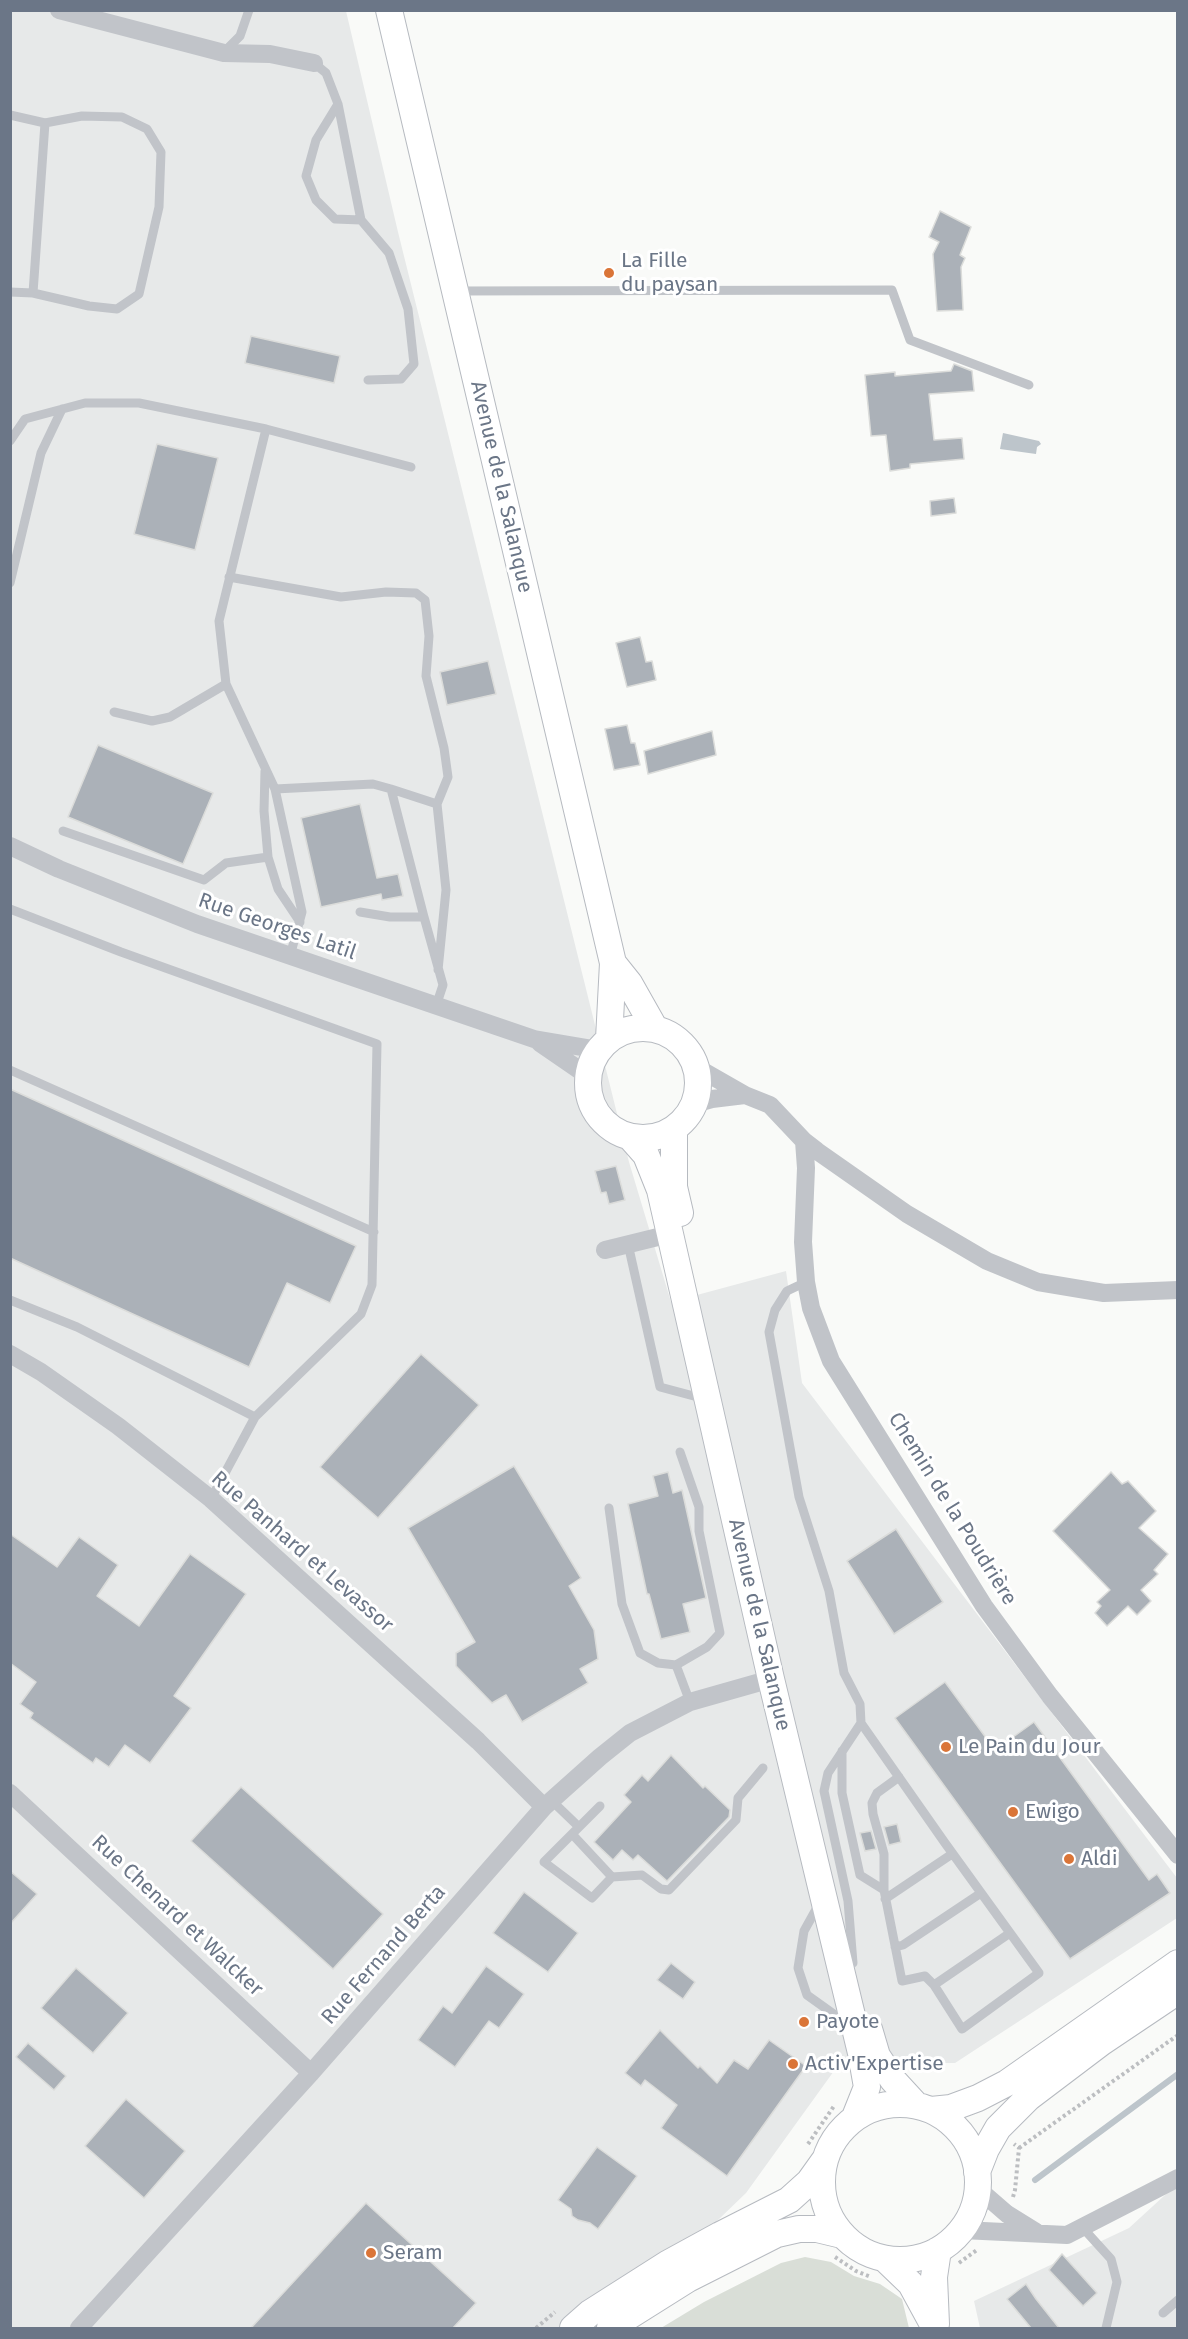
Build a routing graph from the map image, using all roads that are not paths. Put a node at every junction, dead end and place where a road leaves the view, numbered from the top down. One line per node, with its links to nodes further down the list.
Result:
1 (59, 10): 4 (street)
2 (249, 10): 4 (lane)
3 (389, 10): 10 (main road, Avenue de la Salanque)
4 (224, 53): 5 (street)
5 (314, 63): 6 (lane)
6 (338, 104): 9 (lane); 9 (lane)
7 (10, 115): 8 (lane)
8 (45, 123): 12 (lane); 12 (lane)
9 (361, 220): 13 (lane)
10 (455, 291): 14 (lane); 35 (main road, Avenue de la Salanque)
11 (10, 292): 12 (lane)
12 (33, 293)
13 (368, 380)
14 (1029, 385)
15 (62, 409): 16 (lane); 17 (lane); 20 (lane)
16 (266, 429): 18 (lane); 19 (lane)
17 (10, 441)
18 (411, 466)
19 (229, 577): 21 (lane); 26 (lane)
20 (10, 583)
21 (226, 684): 22 (lane); 23 (lane)
22 (114, 712)
23 (265, 767): 24 (lane); 29 (lane)
24 (275, 789): 25 (lane); 33 (lane)
25 (392, 789): 26 (lane); 32 (lane)
26 (437, 804): 36 (lane)
27 (63, 831): 29 (lane)
28 (10, 846): 34 (street, Rue Georges Latil)
29 (268, 857): 33 (lane)
30 (10, 909): 49 (lane)
31 (360, 912): 32 (lane)
32 (424, 917): 36 (lane)
33 (300, 922): 34 (lane)
34 (290, 956): 37 (street, Rue Georges Latil)
35 (613, 963): 38 (main road); 40 (main road)
36 (438, 970): 37 (lane)
37 (436, 1006): 39 (street, Rue Georges Latil)
38 (655, 1029): 40 (main road); 41 (main road)
39 (534, 1039): 40 (street, Rue Georges Latil); 43 (street, Rue Georges Latil)
40 (604, 1045): 43 (main road)
41 (696, 1067): 44 (street); 45 (main road)
42 (10, 1070): 49 (lane)
43 (588, 1076): 47 (main road)
44 (745, 1095): 45 (street); 48 (street)
45 (694, 1104): 46 (main road)
46 (674, 1130): 47 (main road); 81 (main road, Avenue de la Salanque)
47 (631, 1138): 50 (main road, Avenue de la Salanque)
48 (804, 1141): 53 (street, Chemin de la Poudrière); 54 (street)
49 (374, 1232): 58 (lane)
50 (670, 1234): 51 (street); 57 (main road, Avenue de la Salanque)
51 (628, 1244): 52 (street); 57 (lane)
52 (605, 1250)
53 (806, 1282): 65 (lane); 74 (street, Chemin de la Poudrière)
54 (1178, 1290)
55 (10, 1300): 58 (lane)
56 (10, 1354): 60 (street, Rue Panhard et Levassor)
57 (708, 1399): 63 (main road, Avenue de la Salanque)
58 (255, 1417): 60 (lane)
59 (680, 1452): 62 (lane)
60 (211, 1499): 70 (street, Rue Panhard et Levassor)
61 (609, 1508): 62 (lane)
62 (676, 1665): 64 (lane)
63 (771, 1679): 64 (street, Rue Fernand Berta); 78 (main road, Avenue de la Salanque)
64 (690, 1702): 70 (street, Rue Fernand Berta)
65 (861, 1723): 66 (lane); 68 (lane)
66 (842, 1751): 77 (lane); 81 (lane)
67 (763, 1768): 75 (lane)
68 (899, 1777): 73 (lane); 77 (lane)
69 (10, 1793): 86 (street, Rue Chenard et Walcker)
70 (548, 1804): 72 (lane); 86 (street, Rue Fernand Berta)
71 (600, 1806): 72 (lane)
72 (575, 1831): 75 (lane); 75 (lane)
73 (952, 1854): 76 (lane); 77 (lane)
74 (1178, 1855)
75 (612, 1877)
76 (981, 1893): 79 (lane); 80 (lane)
77 (884, 1894): 80 (lane)
78 (823, 1897): 85 (main road, Avenue de la Salanque); 85 (lane)
79 (1010, 1933): 83 (lane); 83 (lane)
80 (895, 1947): 83 (lane)
81 (853, 1963): 87 (main road, Avenue de la Salanque)
82 (1178, 1963): 87 (main road)
83 (934, 1985)
84 (1178, 1991): 91 (main road)
85 (855, 2029): 88 (main road, Avenue de la Salanque)
86 (311, 2073): 101 (street, Rue Fernand Berta)
87 (923, 2108): 88 (main road); 91 (main road)
88 (855, 2117): 89 (main road)
89 (814, 2156): 95 (main road); 100 (main road)
90 (1178, 2178): 92 (street)
91 (977, 2180): 93 (main road); 94 (street)
92 (1082, 2227): 94 (street); 104 (lane)
93 (962, 2230): 94 (street); 96 (main road)
94 (1037, 2233)
95 (842, 2235): 97 (main road); 102 (main road)
96 (938, 2250): 97 (main road); 103 (main road)
97 (885, 2259): 103 (main road)
98 (1178, 2300): 99 (lane)
99 (1163, 2313)
100 (566, 2318)
101 (79, 2328)
102 (610, 2328)
103 (935, 2328)
104 (1106, 2328)

